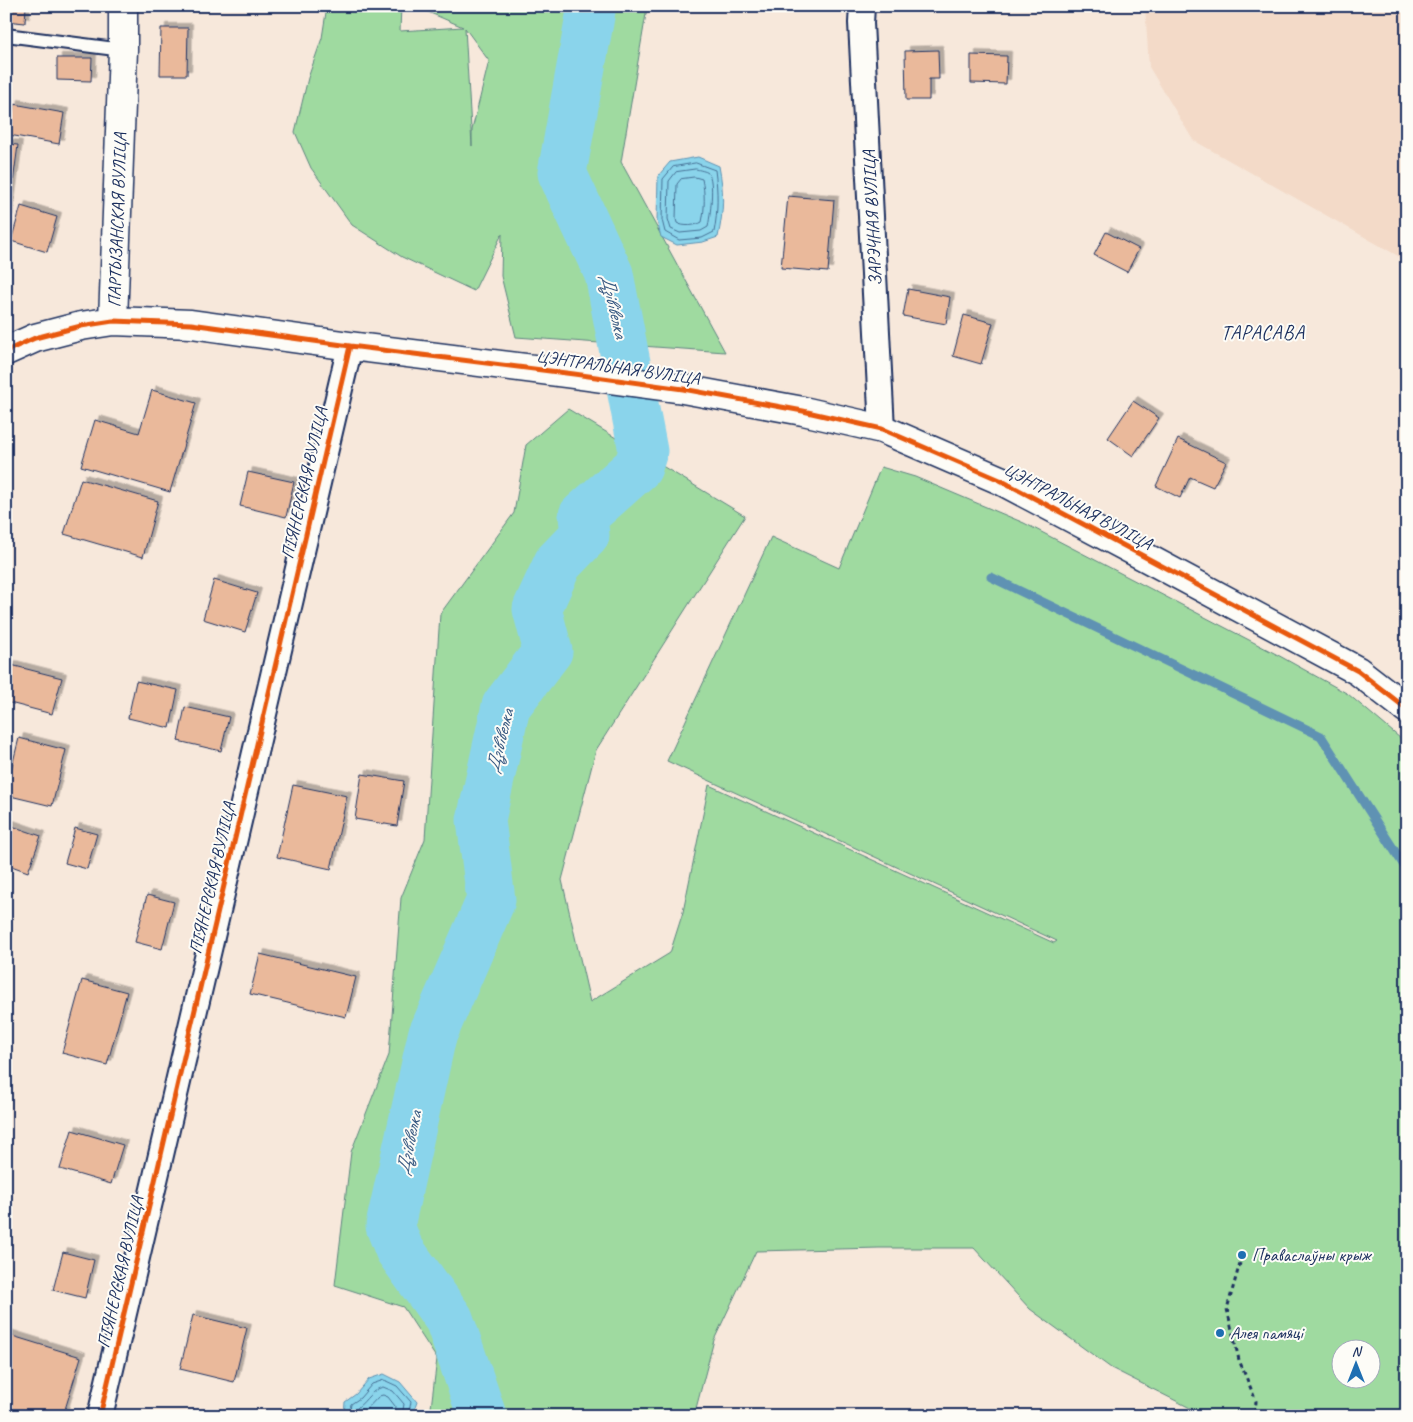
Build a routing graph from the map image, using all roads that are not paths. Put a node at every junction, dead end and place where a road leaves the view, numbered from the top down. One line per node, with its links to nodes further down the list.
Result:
1 (124, 6): 4 (street, ПАРТЫЗАНСКАЯ ВУЛІЦА)
2 (862, 6): 8 (street, ЗАРЭЧНАЯ ВУЛІЦА)
3 (6, 35): 4 (lane)
4 (124, 50): 5 (street, ПАРТЫЗАНСКАЯ ВУЛІЦА)
5 (113, 321): 6 (street, ЦЭНТРАЛЬНАЯ ВУЛІЦА); 7 (street, ПАРТЫЗАНСКАЯ ВУЛІЦА)
6 (350, 346): 8 (street, ЦЭНТРАЛЬНАЯ ВУЛІЦА); 10 (street, ПІЯНЕРСКАЯ ВУЛІЦА)
7 (6, 351)
8 (882, 429): 9 (street, ЦЭНТРАЛЬНАЯ ВУЛІЦА)
9 (1407, 709)
10 (100, 1416)

